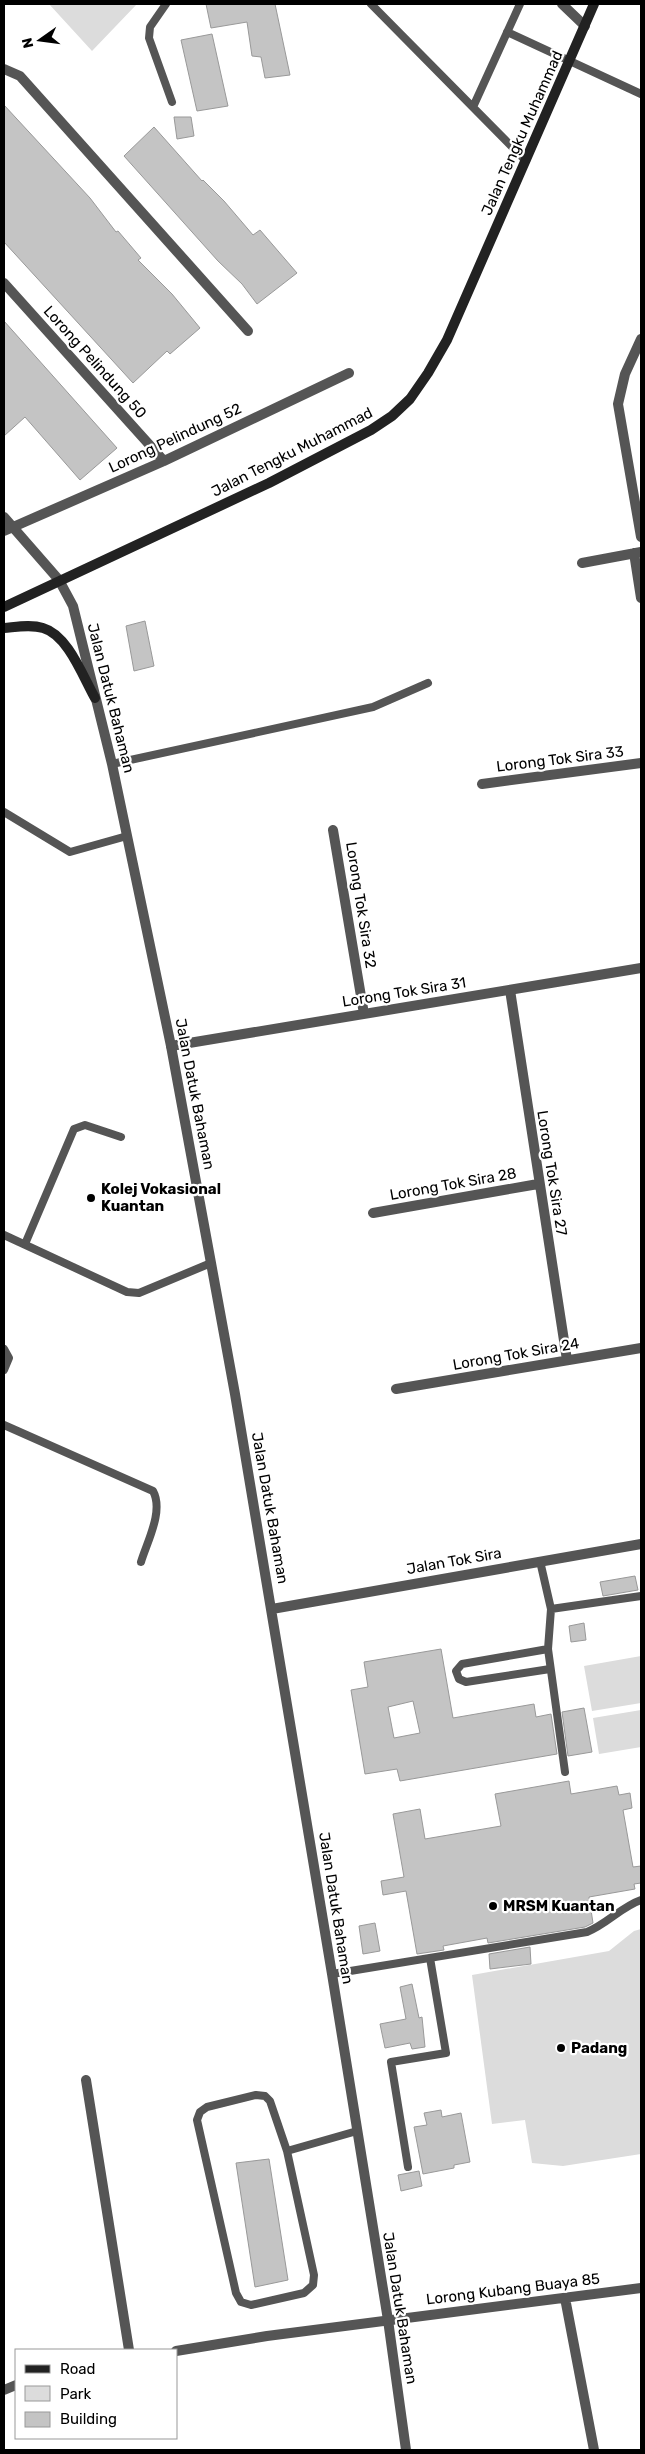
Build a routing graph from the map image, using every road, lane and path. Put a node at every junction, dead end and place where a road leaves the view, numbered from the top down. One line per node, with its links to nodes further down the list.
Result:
1 (166, 4): 11 (lane)
2 (371, 4): 12 (lane)
3 (520, 4): 7 (lane)
4 (562, 4): 6 (street)
5 (594, 4): 6 (main road, Jalan Tengku Muhammad)
6 (584, 26): 8 (main road, Jalan Tengku Muhammad)
7 (507, 32): 8 (lane); 12 (lane)
8 (569, 61): 10 (lane); 13 (main road, Jalan Tengku Muhammad)
9 (4, 69): 15 (street)
10 (641, 94)
11 (172, 102)
12 (473, 107): 13 (lane)
13 (526, 161): 24 (main road, Jalan Tengku Muhammad)
14 (4, 283): 18 (street, Lorong Pelindung 50)
15 (248, 331)
16 (641, 339): 21 (street)
17 (349, 373): 18 (street, Lorong Pelindung 52)
18 (164, 461): 20 (street, Lorong Pelindung 52)
19 (4, 517): 20 (street, Jalan Datuk Bahaman)
20 (8, 529): 24 (street, Jalan Datuk Bahaman)
21 (641, 537)
22 (638, 553): 23 (street); 25 (street)
23 (582, 563)
24 (60, 580): 26 (main road, Jalan Tengku Muhammad); 29 (street, Jalan Datuk Bahaman)
25 (641, 598)
26 (4, 607)
27 (4, 628): 29 (main road)
28 (428, 682): 31 (lane)
29 (95, 698): 31 (street, Jalan Datuk Bahaman)
30 (641, 763): 32 (street, Lorong Tok Sira 33)
31 (112, 764): 35 (street, Jalan Datuk Bahaman)
32 (482, 784)
33 (4, 812): 35 (lane)
34 (333, 830): 38 (street, Lorong Tok Sira 32)
35 (127, 836): 39 (street, Jalan Datuk Bahaman)
36 (641, 968): 37 (street, Lorong Tok Sira 31)
37 (510, 990): 38 (street, Lorong Tok Sira 31); 41 (street, Lorong Tok Sira 27)
38 (364, 1014): 39 (street, Lorong Tok Sira 31)
39 (170, 1046): 45 (street, Jalan Datuk Bahaman)
40 (121, 1137): 44 (lane)
41 (538, 1184): 42 (street, Lorong Tok Sira 28); 48 (street, Lorong Tok Sira 27)
42 (373, 1214)
43 (4, 1235): 44 (lane)
44 (25, 1244): 45 (lane)
45 (211, 1263): 56 (street, Jalan Datuk Bahaman)
46 (641, 1348): 48 (street, Lorong Tok Sira 24)
47 (4, 1349): 49 (lane)
48 (567, 1360): 50 (street, Lorong Tok Sira 24)
49 (4, 1370)
50 (396, 1389)
51 (4, 1425): 54 (lane)
52 (641, 1544): 53 (street, Jalan Tok Sira)
53 (540, 1561): 56 (street, Jalan Tok Sira); 57 (lane)
54 (141, 1562)
55 (641, 1596): 57 (lane)
56 (272, 1609): 63 (street, Jalan Datuk Bahaman)
57 (551, 1609): 58 (lane)
58 (548, 1649): 59 (lane); 59 (lane)
59 (550, 1669): 60 (lane)
60 (565, 1772)
61 (641, 1900): 62 (lane)
62 (430, 1958): 63 (lane); 67 (lane)
63 (332, 1974): 65 (street, Jalan Datuk Bahaman)
64 (86, 2080): 71 (street)
65 (357, 2132): 66 (lane); 70 (street, Jalan Datuk Bahaman)
66 (287, 2151): 66 (lane)
67 (408, 2167)
68 (641, 2288): 69 (street, Lorong Kubang Buaya 85)
69 (565, 2298): 70 (street, Lorong Kubang Buaya 85); 74 (street)
70 (388, 2320): 72 (street, Lorong Kubang Buaya 85); 73 (street, Jalan Datuk Bahaman)
71 (129, 2349)
72 (178, 2351)
73 (406, 2450)
74 (594, 2450)

